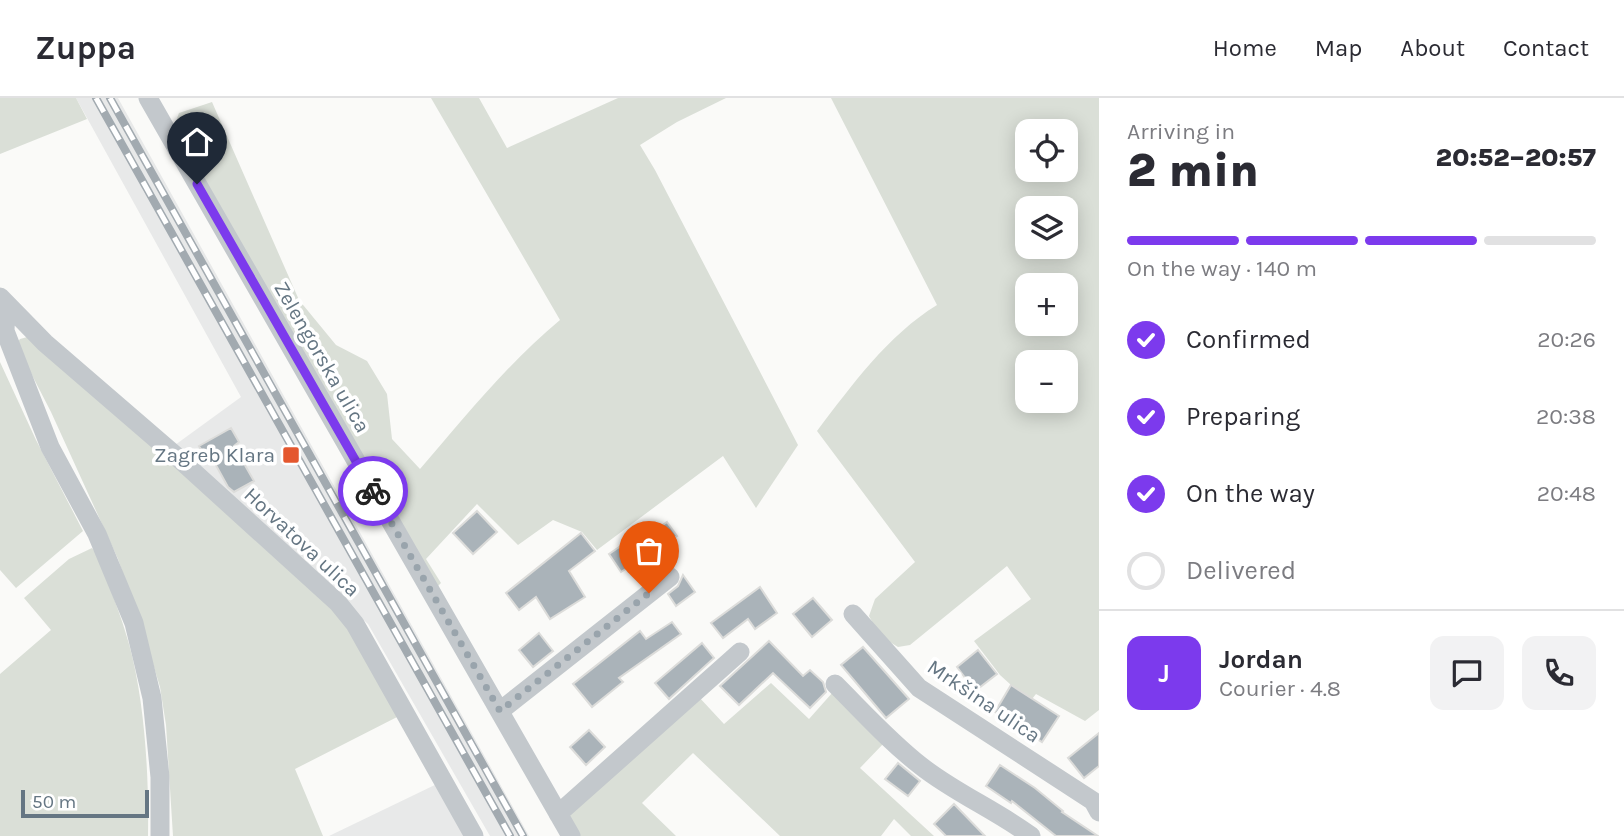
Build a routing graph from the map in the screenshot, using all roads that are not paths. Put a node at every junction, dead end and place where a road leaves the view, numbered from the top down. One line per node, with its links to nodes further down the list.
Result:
1 (148, 98): 7 (street, Zelengorska ulica)
2 (3, 300): 10 (street, Horvatova ulica); 11 (street, Horvatova ulica)
3 (670, 577): 7 (street)
4 (853, 614): 8 (street, Mrkšina ulica)
5 (740, 652): 9 (street)
6 (835, 684): 13 (street)
7 (500, 711): 9 (street, Zelengorska ulica)
8 (1099, 813)
9 (558, 814): 12 (street, Zelengorska ulica)
10 (160, 836)
11 (474, 836)
12 (570, 836)
13 (1031, 836)

